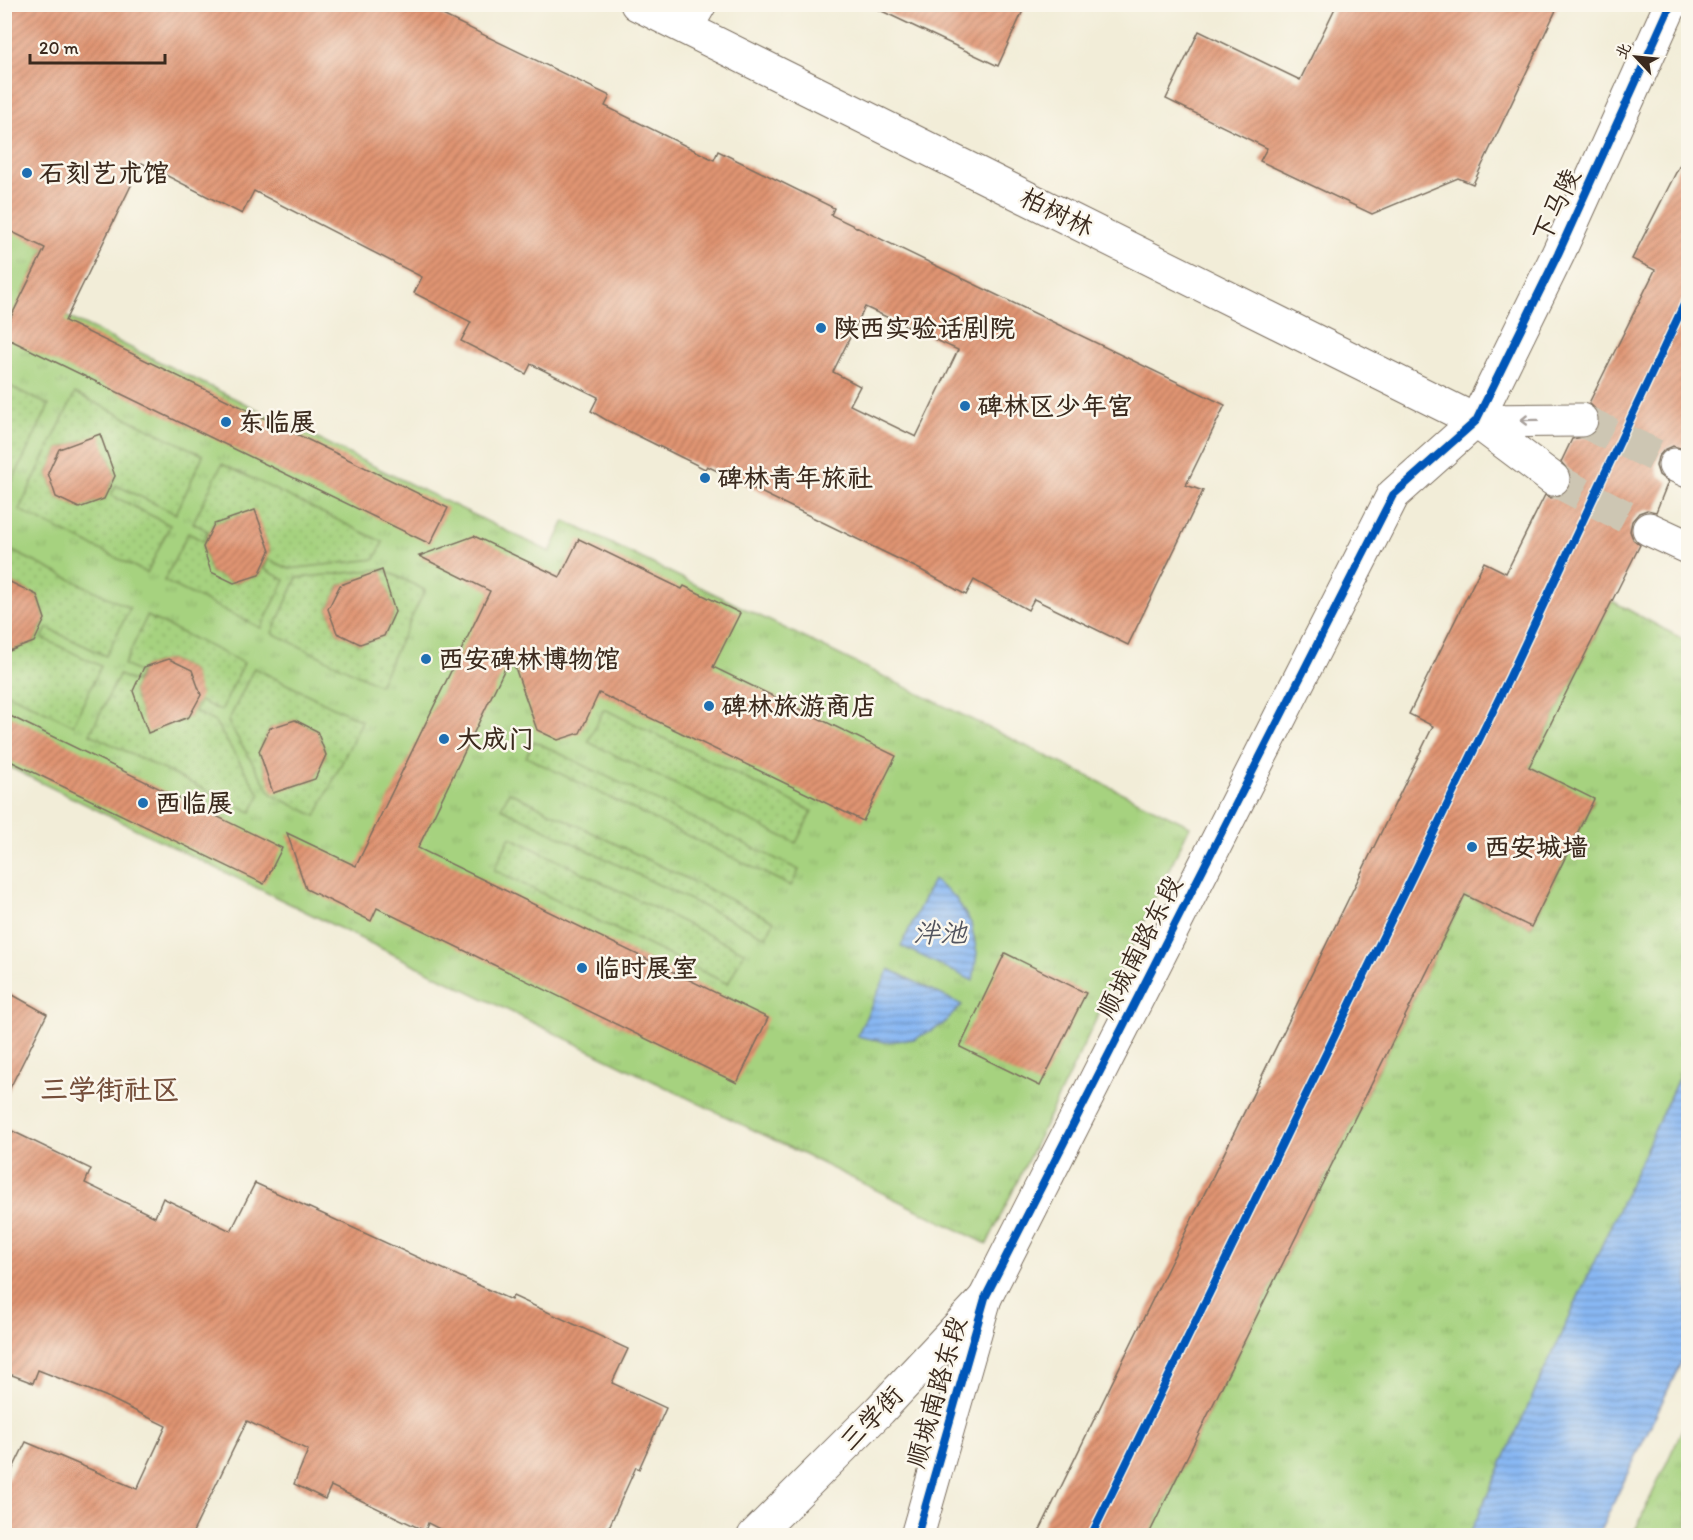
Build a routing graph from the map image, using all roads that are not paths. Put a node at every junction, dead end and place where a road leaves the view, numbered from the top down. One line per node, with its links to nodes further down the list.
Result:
1 (637, 4): 3 (street, 柏树林)
2 (1671, 4): 5 (street, 下马陵)
3 (697, 17): 5 (street, 柏树林)
4 (1581, 420): 5 (street, one-way to 5)
5 (1476, 421): 6 (street, 柏树林); 9 (street, 顺城南路东段)
6 (1553, 479)
7 (1649, 529): 8 (street)
8 (1689, 547)
9 (985, 1298): 10 (street, 三学街); 11 (street, 顺城南路东段)
10 (754, 1536)
11 (917, 1536)

